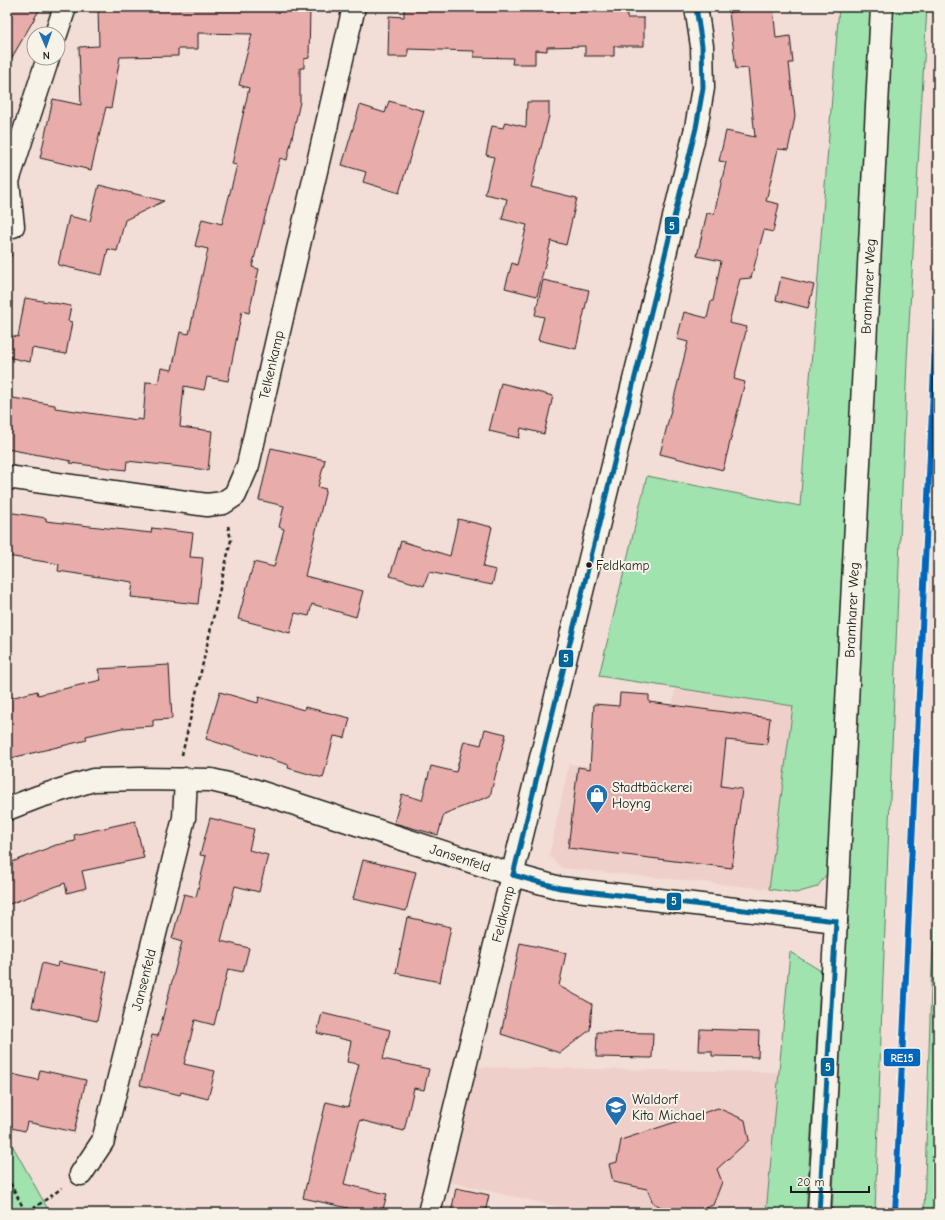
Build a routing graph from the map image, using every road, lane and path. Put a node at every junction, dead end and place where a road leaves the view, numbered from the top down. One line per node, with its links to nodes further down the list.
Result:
1 (65, 7): 5 (street)
2 (354, 7): 9 (street, Telkenkamp)
3 (696, 7): 12 (street, Feldkamp)
4 (882, 7): 13 (street, Bramharer Weg)
5 (59, 26)
6 (45, 66): 7 (street)
7 (13, 226)
8 (7, 477): 9 (street)
9 (223, 502): 10 (path)
10 (182, 779): 11 (street, Jansenfeld); 12 (street, Jansenfeld); 14 (street, Jansenfeld)
11 (7, 809)
12 (513, 875): 13 (street, Jansenfeld); 17 (street, Feldkamp)
13 (836, 921): 18 (street, Bramharer Weg)
14 (81, 1174): 16 (path)
15 (7, 1177): 16 (path)
16 (26, 1213)
17 (429, 1213)
18 (819, 1213)

